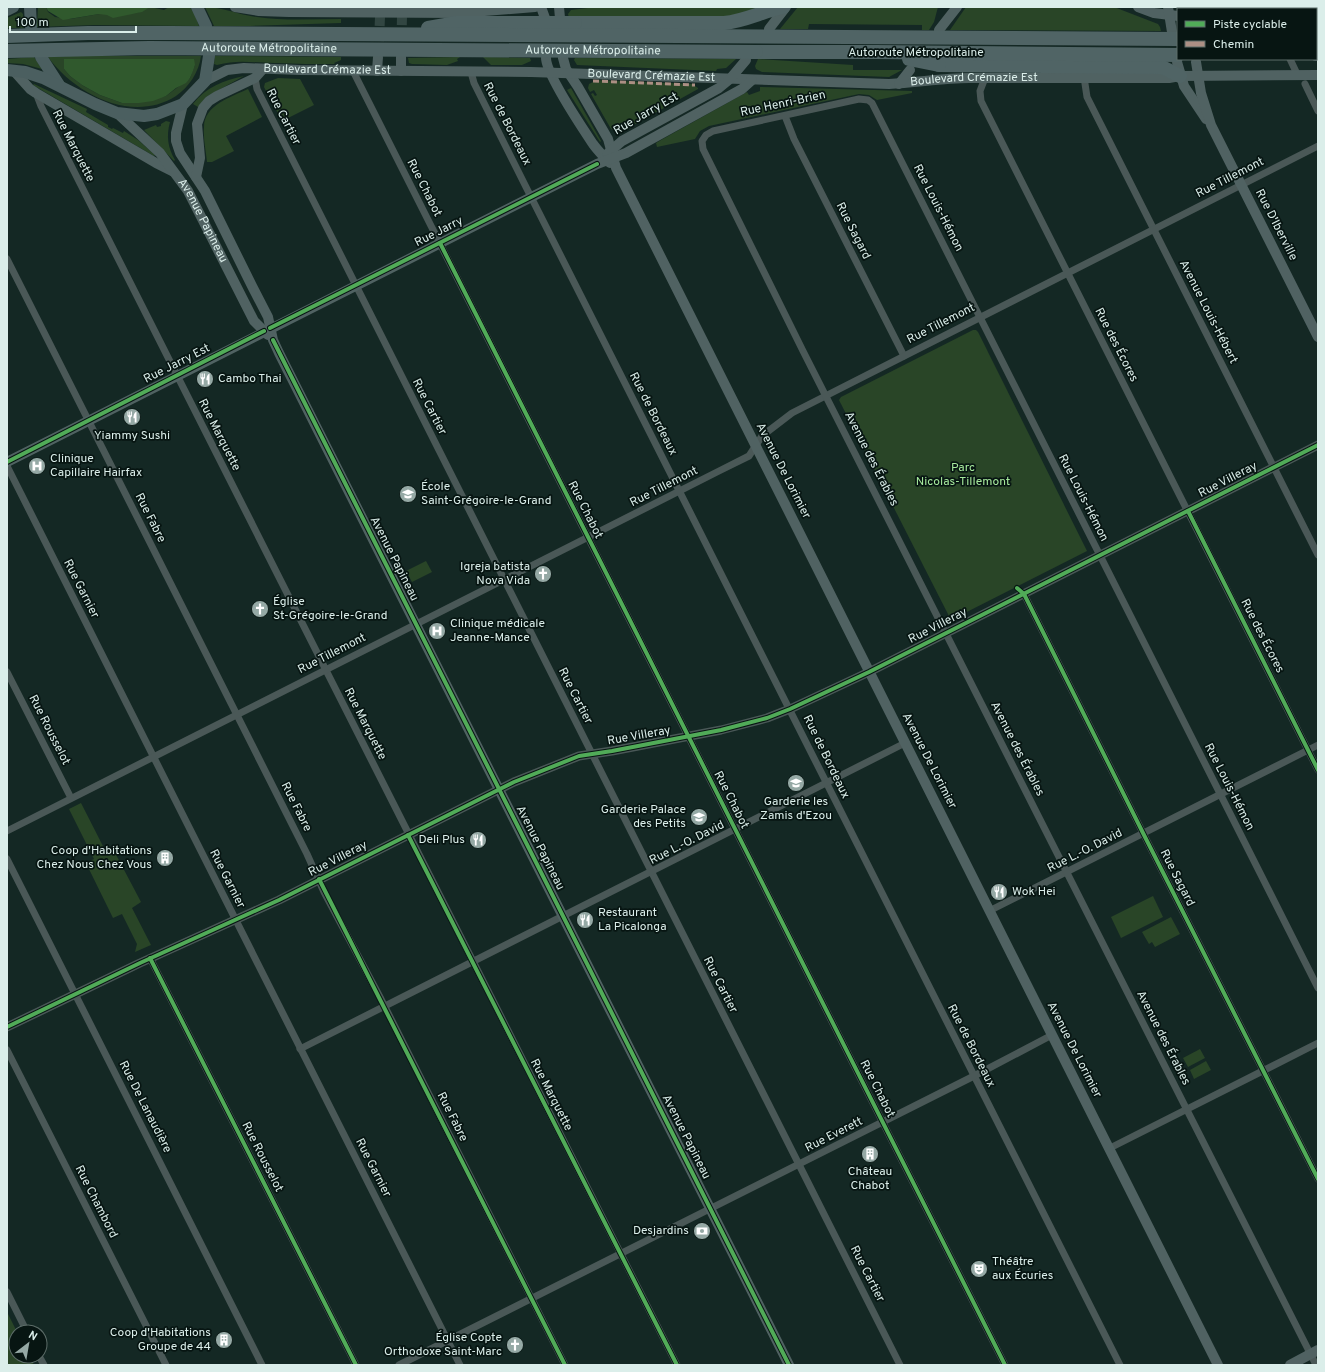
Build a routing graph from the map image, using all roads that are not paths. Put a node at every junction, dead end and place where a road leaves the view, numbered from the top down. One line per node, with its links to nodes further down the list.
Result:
1 (30, 7): 14 (main road)
2 (197, 7): 13 (main road)
3 (236, 7): 4 (main road)
4 (535, 7)
5 (541, 7): 11 (main road)
6 (559, 7): 12 (main road)
7 (784, 7): 15 (main road); 17 (highway, bridge)
8 (957, 7): 16 (main road)
9 (1138, 7): 10 (main road)
10 (1172, 13): 18 (main road)
11 (545, 18)
12 (560, 18)
13 (206, 26)
14 (31, 27)
15 (769, 29)
16 (939, 30)
17 (392, 34): 18 (highway, Autoroute Métropolitaine, bridge); 19 (highway, Autoroute Métropolitaine, bridge)
18 (1175, 35)
19 (7, 36)
20 (7, 51): 21 (highway, Autoroute Métropolitaine, bridge)
21 (876, 52): 31 (highway, Autoroute Métropolitaine, bridge); 31 (highway, bridge)
22 (209, 56): 49 (main road)
23 (41, 57): 52 (main road)
24 (378, 58): 36 (main road)
25 (401, 58): 37 (main road)
26 (546, 58): 39 (main road, Avenue De Lorimier)
27 (563, 58): 40 (main road, Avenue De Lorimier)
28 (746, 60): 46 (main road, Rue Jarry Est)
29 (1290, 60): 43 (street)
30 (1196, 62): 42 (main road, Rue D'Iberville)
31 (1178, 64): 42 (main road, Boulevard Crémazie Est); 44 (main road, Boulevard Crémazie Est); 59 (main road, Rue D'Iberville)
32 (263, 69): 35 (main road, Boulevard Crémazie Est); 45 (main road); 49 (main road, Boulevard Crémazie Est)
33 (10, 70): 52 (main road, Boulevard Crémazie Est); 53 (main road)
34 (910, 70): 50 (main road)
35 (353, 71): 36 (main road, Boulevard Crémazie Est); 68 (street, Rue Chabot)
36 (378, 71): 37 (main road, Boulevard Crémazie Est)
37 (401, 71): 38 (main road, Boulevard Crémazie Est)
38 (471, 72): 39 (main road, Boulevard Crémazie Est); 66 (street, Rue de Bordeaux)
39 (550, 73): 40 (main road, Boulevard Crémazie Est); 62 (main road, Avenue De Lorimier)
40 (569, 73): 46 (main road, Boulevard Crémazie Est); 62 (main road, Avenue De Lorimier)
41 (1318, 75): 43 (main road, Boulevard Crémazie Est)
42 (1198, 76): 43 (main road, Boulevard Crémazie Est); 59 (main road, Rue D'Iberville)
43 (1298, 76)
44 (1084, 77): 47 (main road, Boulevard Crémazie Est); 67 (street, Avenue Louis-Hébert)
45 (255, 78): 64 (main road); 71 (street, Rue Cartier)
46 (730, 78): 48 (main road, Boulevard Crémazie Est); 62 (main road, Rue Jarry Est)
47 (985, 78): 50 (main road, Boulevard Crémazie Est); 70 (street, Rue des Écores)
48 (752, 80): 50 (main road, Boulevard Crémazie Est); 62 (main road, Rue Jarry Est)
49 (205, 81): 55 (main road, Boulevard Crémazie Est)
50 (899, 84)
51 (1305, 84): 56 (street)
52 (59, 85): 57 (main road, Boulevard Crémazie Est)
53 (36, 93): 63 (main road); 76 (street, Rue Marquette)
54 (872, 103): 58 (street, Rue Henri-Brien); 72 (street, Rue Louis-Hémon)
55 (183, 104): 57 (main road, Boulevard Crémazie Est); 64 (main road, Avenue Papineau)
56 (1318, 110)
57 (117, 113): 63 (main road, Avenue Papineau)
58 (785, 116): 60 (street, Rue Henri-Brien); 75 (street, Rue Sagard)
59 (1211, 125): 65 (main road, Rue D'Iberville)
60 (702, 141): 77 (street, Avenue des Érables)
61 (1318, 146): 65 (street, Rue Tillemont)
62 (607, 158): 66 (main road, Rue Jarry Est); 80 (main road, Avenue De Lorimier)
63 (174, 172): 73 (main road, Avenue Papineau)
64 (196, 177): 73 (main road, Avenue Papineau)
65 (1241, 185): 67 (street, Rue Tillemont); 74 (main road, Rue D'Iberville)
66 (531, 197): 68 (main road, Rue Jarry); 84 (street, Rue de Bordeaux)
67 (1154, 229): 70 (street, Rue Tillemont); 83 (street, Avenue Louis-Hébert)
68 (440, 243): 71 (main road, Rue Jarry); 86 (street, Rue Chabot)
69 (7, 259): 78 (street, Rue Fabre)
70 (1067, 272): 72 (street, Rue Tillemont); 85 (street, Rue des Écores)
71 (356, 285): 73 (main road, Rue Jarry Est); 89 (street, Rue Cartier)
72 (980, 317): 75 (street, Rue Tillemont); 87 (street, Rue Louis-Hémon)
73 (267, 330): 76 (main road, Rue Jarry Est); 91 (main road, Avenue Papineau)
74 (1318, 337)
75 (904, 356): 77 (street, Rue Tillemont)
76 (177, 376): 78 (main road, Rue Jarry Est); 93 (street, Rue Marquette)
77 (826, 395): 80 (street, Rue Tillemont); 92 (street, Avenue des Érables)
78 (88, 421): 81 (main road, Rue Jarry Est); 97 (street, Rue Fabre)
79 (1318, 445): 83 (street, Rue Villeray)
80 (755, 446): 84 (street, Rue Tillemont); 95 (main road, Avenue De Lorimier)
81 (7, 462)
82 (7, 466): 103 (street, Rue Garnier)
83 (1274, 468): 85 (street, Rue Villeray); 88 (street, Avenue Louis-Hébert)
84 (680, 491): 86 (street, Rue Tillemont); 96 (street, Rue de Bordeaux)
85 (1188, 511): 87 (street, Rue Villeray); 101 (street, Rue des Écores)
86 (588, 538): 89 (street, Rue Tillemont); 98 (street, Rue Chabot)
87 (1100, 555): 90 (street, Rue Villeray); 107 (street, Rue Louis-Hémon)
88 (1318, 555)
89 (504, 580): 91 (street, Rue Tillemont); 102 (street, Rue Cartier)
90 (1024, 594): 92 (street, Rue Villeray); 111 (street, Rue Sagard)
91 (416, 625): 93 (street, Rue Tillemont); 106 (main road, Avenue Papineau)
92 (947, 633): 95 (street, Rue Villeray); 115 (street, Avenue des Érables)
93 (326, 670): 97 (street, Rue Tillemont); 112 (street, Rue Marquette)
94 (7, 672): 108 (street, Rue Rousselot)
95 (869, 672): 96 (street, Rue Villeray); 99 (main road, Avenue De Lorimier)
96 (790, 709): 98 (street, Rue Villeray); 105 (street, Rue de Bordeaux)
97 (237, 715): 103 (street, Rue Tillemont); 116 (street, Rue Fabre)
98 (688, 737): 102 (street, Rue Villeray); 109 (street, Rue Chabot)
99 (905, 743): 105 (street, Rue L.-O. David); 117 (main road, Avenue De Lorimier)
100 (1318, 744): 101 (street, Rue L.-O. David)
101 (1308, 750): 104 (street, Rue des Écores); 107 (street, Rue L.-O. David)
102 (592, 753): 106 (street, Rue Villeray); 114 (street, Rue Cartier)
103 (153, 757): 108 (street, Rue Tillemont); 119 (street, Rue Garnier)
104 (1318, 770)
105 (826, 784): 109 (street, Rue L.-O. David); 131 (street, Rue de Bordeaux)
106 (499, 789): 112 (street, Rue Villeray); 118 (main road, Avenue Papineau)
107 (1220, 794): 111 (street, Rue L.-O. David); 122 (street, Rue Louis-Hémon)
108 (71, 798): 110 (street, Rue Tillemont)
109 (735, 830): 114 (street, Rue L.-O. David); 133 (street, Rue Chabot)
110 (7, 831)
111 (1143, 833): 115 (street, Rue L.-O. David); 130 (street, Rue Sagard)
112 (408, 835): 116 (street, Rue Villeray); 121 (street, Rue Marquette)
113 (7, 859): 123 (street, Rue De Lanaudière)
114 (651, 872): 118 (street, Rue L.-O. David); 135 (street, Rue Cartier)
115 (1067, 872): 117 (street, Rue L.-O. David); 132 (street, Avenue des Érables)
116 (319, 879): 119 (street, Rue Villeray); 124 (street, Rue Fabre)
117 (989, 911): 126 (main road, Avenue De Lorimier)
118 (563, 916): 121 (street, Rue L.-O. David); 137 (main road, Avenue Papineau)
119 (236, 919): 120 (street, Rue Villeray); 128 (street, Rue Garnier)
120 (150, 958): 123 (street, Rue Villeray); 146 (street, Rue Rousselot)
121 (473, 962): 124 (street, Rue L.-O. David); 138 (street, Rue Marquette)
122 (1318, 988)
123 (75, 993): 125 (street, Rue Villeray); 145 (street, Rue De Lanaudière)
124 (385, 1006): 128 (street, Rue L.-O. David); 140 (street, Rue Fabre)
125 (7, 1028)
126 (1052, 1035): 131 (street, Rue Everett); 134 (main road, Avenue De Lorimier)
127 (1318, 1043): 130 (street)
128 (300, 1049): 142 (street, Rue Garnier)
129 (7, 1050): 144 (street, Rue Chambord)
130 (1264, 1071): 132 (street); 136 (street, Rue Sagard)
131 (974, 1076): 133 (street, Rue Everett); 154 (street, Rue de Bordeaux)
132 (1186, 1110): 134 (street); 143 (street, Avenue des Érables)
133 (882, 1122): 135 (street, Rue Everett); 153 (street, Rue Chabot)
134 (1110, 1148): 155 (main road, Avenue De Lorimier)
135 (798, 1164): 137 (street, Rue Everett); 152 (street, Rue Cartier)
136 (1318, 1179)
137 (710, 1208): 138 (street, Rue Everett); 151 (main road, Avenue Papineau)
138 (620, 1254): 140 (street, Rue Everett); 150 (street, Rue Marquette)
139 (7, 1292): 141 (street)
140 (531, 1298): 142 (street, Rue Everett); 149 (street, Rue Fabre)
141 (23, 1324)
142 (448, 1340): 147 (street, Rue Everett); 148 (street, Rue Garnier)
143 (1314, 1352): 156 (main road); 157 (street, Avenue des Érables)
144 (166, 1365)
145 (262, 1365)
146 (356, 1365)
147 (399, 1365)
148 (460, 1365)
149 (565, 1365)
150 (677, 1365)
151 (790, 1365)
152 (900, 1365)
153 (1005, 1365)
154 (1120, 1365)
155 (1218, 1365)
156 (1290, 1365)
157 (1316, 1365)

